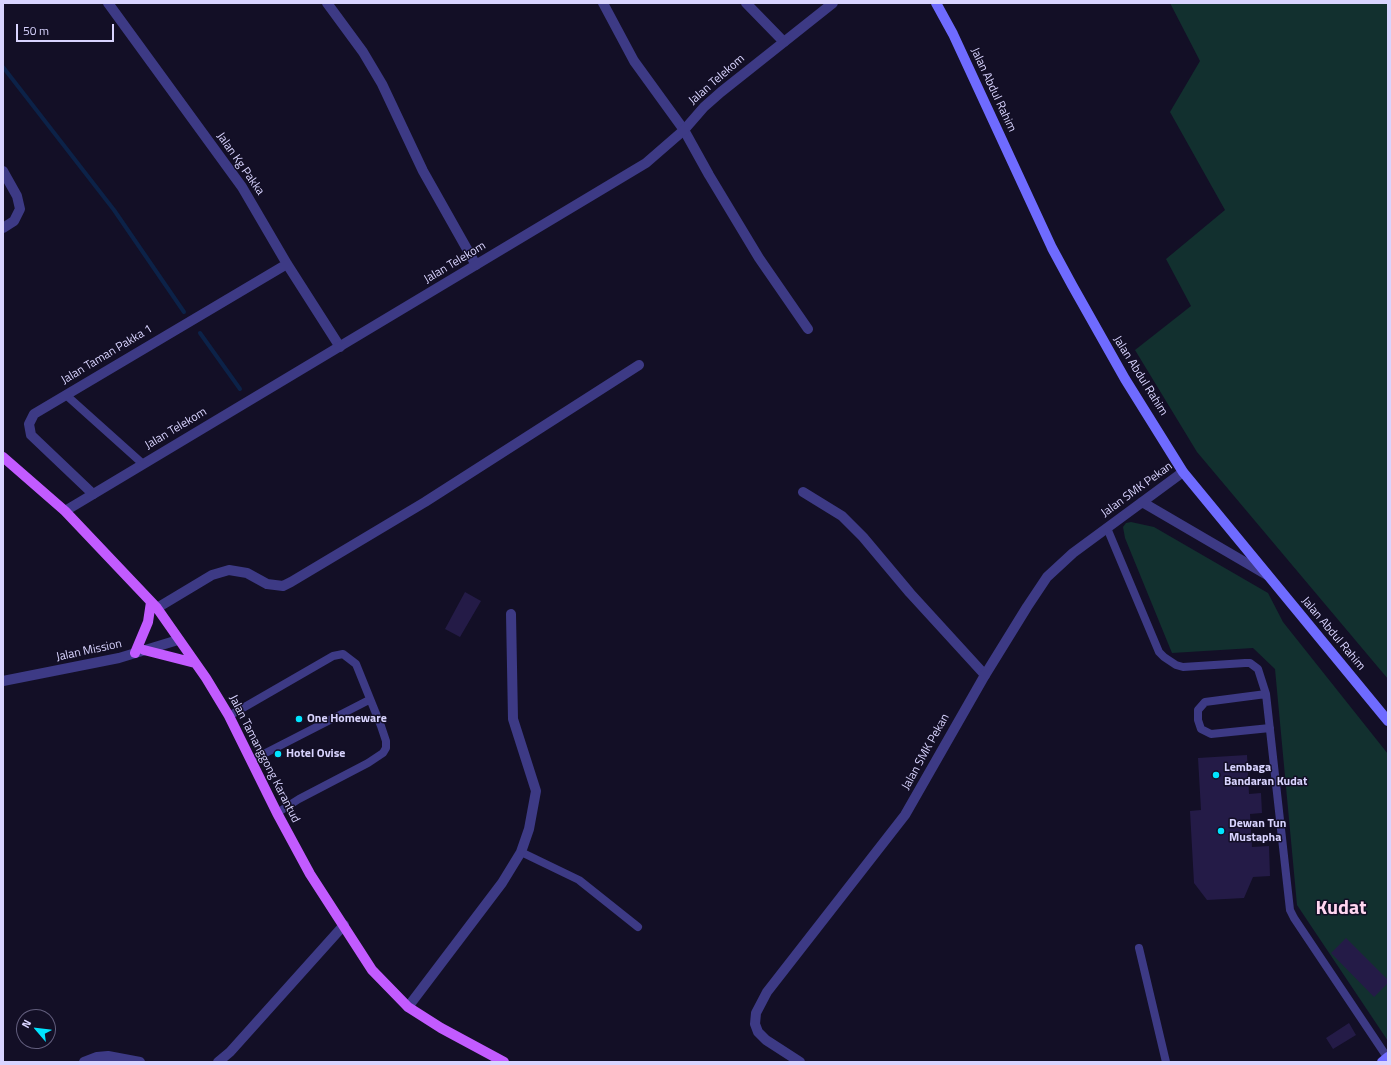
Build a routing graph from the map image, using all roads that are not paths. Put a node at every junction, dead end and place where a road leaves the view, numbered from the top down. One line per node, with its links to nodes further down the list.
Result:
1 (108, 3): 11 (street, Jalan Kg Pakka)
2 (327, 3): 12 (street)
3 (603, 3): 8 (street)
4 (746, 3): 7 (street)
5 (832, 3): 7 (street, Jalan Telekom)
6 (936, 3): 19 (main road, Jalan Abdul Rahim)
7 (784, 42): 8 (street, Jalan Telekom)
8 (684, 130): 12 (street, Jalan Telekom); 13 (street)
9 (3, 171): 10 (street)
10 (3, 228)
11 (288, 264): 14 (street, Jalan Kg Pakka); 16 (street, Jalan Taman Pakka 1)
12 (476, 266): 14 (street, Jalan Telekom)
13 (808, 329)
14 (340, 347): 18 (street, Jalan Telekom)
15 (639, 365): 26 (street)
16 (66, 395): 18 (lane); 21 (street, Jalan Taman Pakka 1)
17 (3, 457): 23 (main road, Jalan Tamanggong Karantud)
18 (143, 464): 21 (street, Jalan Telekom)
19 (1183, 472): 22 (street, Jalan SMK Pekan); 25 (main road, Jalan Abdul Rahim)
20 (803, 492): 31 (street)
21 (93, 494): 23 (street, Jalan Telekom)
22 (1142, 502): 24 (street, Jalan SMK Pekan); 25 (street)
23 (65, 511): 26 (main road, Jalan Tamanggong Karantud)
24 (1106, 528): 31 (street, Jalan SMK Pekan); 33 (lane)
25 (1267, 575): 36 (main road, Jalan Abdul Rahim)
26 (154, 605): 28 (main road, Jalan Tamanggong Karantud); 29 (main road)
27 (511, 614): 40 (street)
28 (178, 640): 29 (street, Jalan Mission); 30 (main road, Jalan Tamanggong Karantud)
29 (140, 652): 30 (main road); 32 (street, Jalan Mission)
30 (195, 663): 35 (main road, Jalan Tamanggong Karantud)
31 (985, 675): 50 (street, Jalan SMK Pekan)
32 (3, 681)
33 (1266, 694): 37 (lane); 37 (lane)
34 (369, 700): 35 (lane); 38 (lane); 39 (lane)
35 (229, 716): 38 (main road, Jalan Tamanggong Karantud)
36 (1388, 721)
37 (1270, 728): 45 (lane)
38 (252, 760): 39 (main road, Jalan Tamanggong Karantud)
39 (277, 813): 41 (main road, Jalan Tamanggong Karantud)
40 (521, 852): 42 (lane); 44 (street)
41 (344, 925): 44 (main road, Jalan Tamanggong Karantud); 48 (street)
42 (638, 927)
43 (1139, 948): 51 (lane)
44 (408, 1006): 49 (main road, Jalan Tamanggong Karantud)
45 (1386, 1059)
46 (84, 1062): 47 (street)
47 (140, 1062)
48 (218, 1062)
49 (504, 1062)
50 (800, 1062)
51 (1166, 1062)

